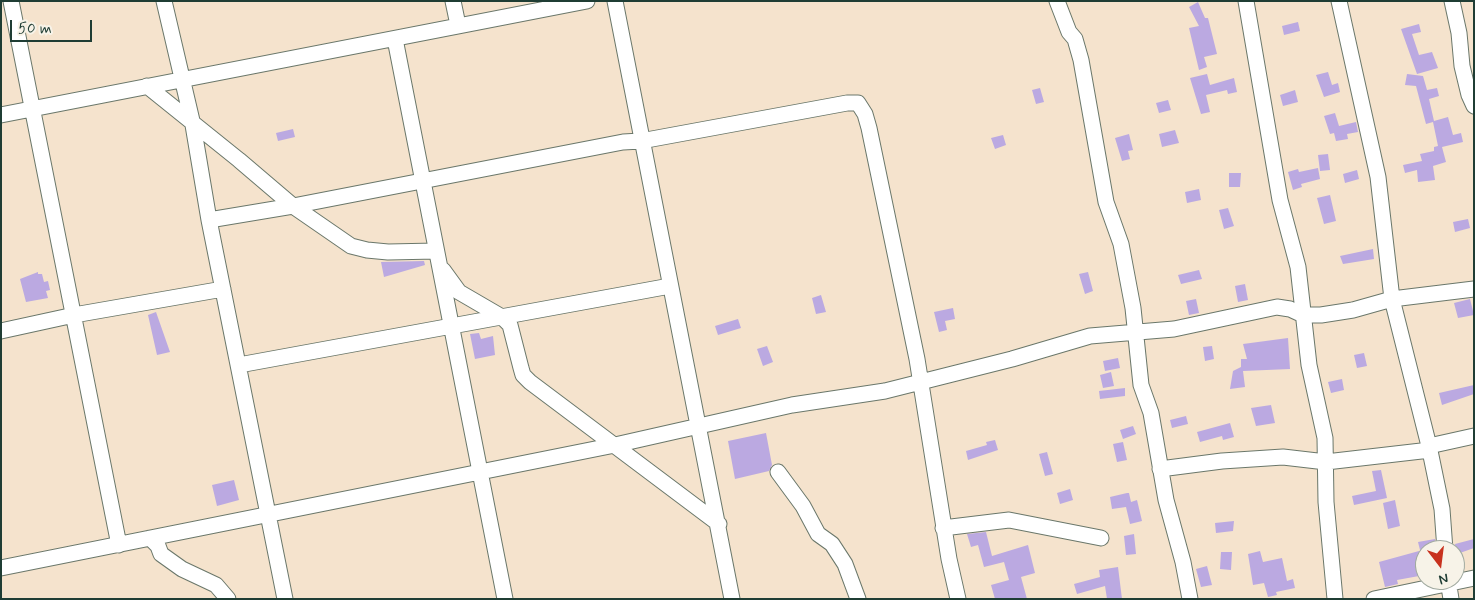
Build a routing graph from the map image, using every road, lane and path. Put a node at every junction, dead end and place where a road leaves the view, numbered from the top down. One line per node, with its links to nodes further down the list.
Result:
1 (11, 1): 15 (street)
2 (164, 1): 12 (street)
3 (454, 1): 10 (street)
4 (588, 1): 10 (street)
5 (615, 1): 18 (street)
6 (1057, 1): 32 (street)
7 (1246, 1): 28 (street)
8 (1339, 1): 26 (street)
9 (1452, 1): 14 (street)
10 (458, 25): 11 (street)
11 (395, 39): 12 (street); 19 (street)
12 (181, 79): 13 (street); 17 (street)
13 (147, 86): 15 (street); 17 (street)
14 (1474, 106)
15 (31, 109): 16 (street); 27 (street)
16 (1, 115)
17 (193, 125): 20 (street); 21 (street)
18 (641, 140): 19 (street); 23 (street); 34 (street)
19 (422, 182): 20 (street); 22 (street)
20 (293, 206): 21 (street); 22 (street)
21 (208, 220): 24 (street)
22 (437, 255): 29 (street); 30 (street)
23 (670, 286): 29 (street); 35 (street)
24 (223, 289): 27 (street); 33 (street)
25 (1474, 289): 26 (street)
26 (1392, 299): 28 (street); 38 (street)
27 (74, 315): 31 (street); 49 (street)
28 (1303, 315): 32 (street); 39 (street)
29 (502, 317): 30 (street); 37 (street)
30 (451, 327): 33 (street); 41 (street)
31 (1, 331)
32 (1138, 334): 34 (street); 40 (street)
33 (238, 365): 43 (street)
34 (919, 381): 35 (street); 45 (street)
35 (699, 426): 37 (street); 44 (street)
36 (1474, 436): 38 (street)
37 (615, 444): 41 (street); 44 (street)
38 (1430, 448): 39 (street); 48 (street)
39 (1326, 462): 40 (street); 59 (street)
40 (1160, 469): 58 (street)
41 (479, 471): 43 (street); 54 (street)
42 (778, 472): 56 (street)
43 (268, 515): 46 (street); 53 (street)
44 (719, 524): 55 (street)
45 (943, 528): 47 (street); 57 (street)
46 (150, 538): 49 (street); 52 (street)
47 (1101, 538)
48 (1444, 540)
49 (119, 545): 50 (street)
50 (1, 568)
51 (1415, 589): 60 (street)
52 (228, 599)
53 (285, 599)
54 (505, 599)
55 (732, 599)
56 (858, 599)
57 (958, 599)
58 (1190, 599)
59 (1335, 599)
60 (1374, 599)

